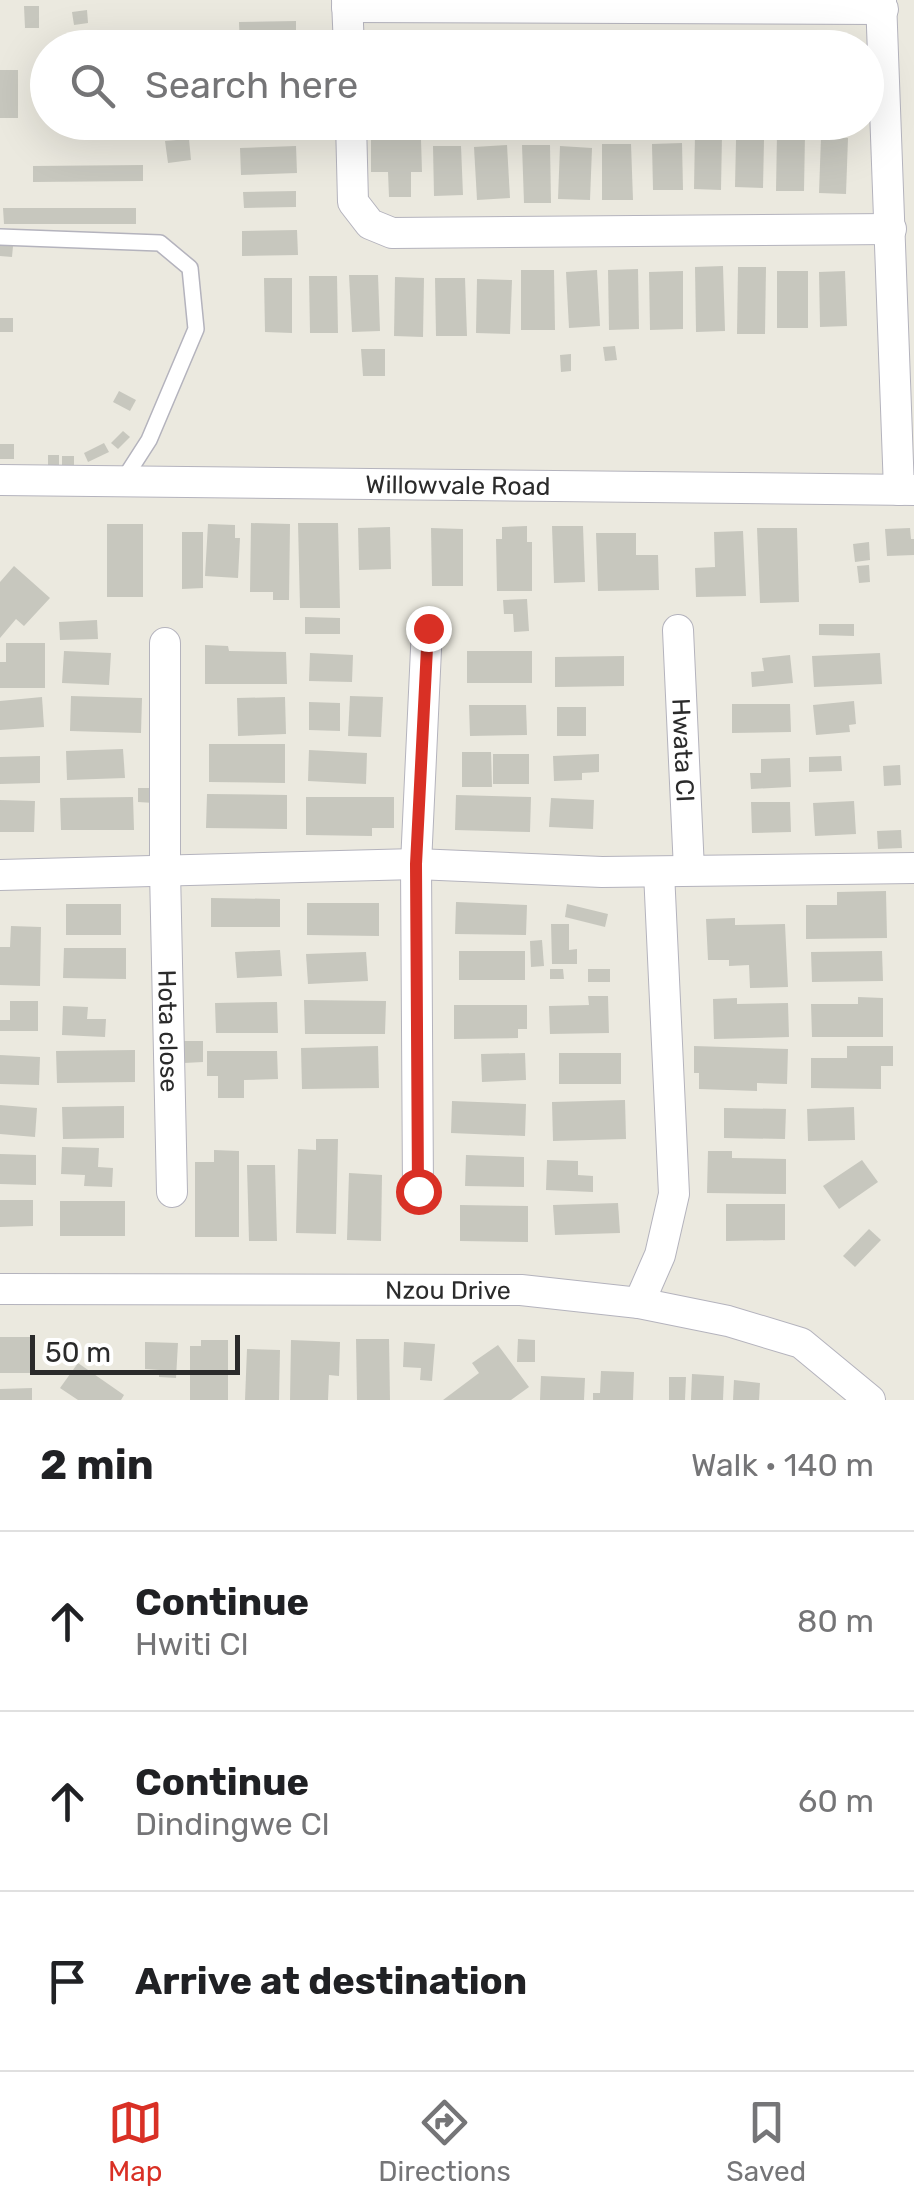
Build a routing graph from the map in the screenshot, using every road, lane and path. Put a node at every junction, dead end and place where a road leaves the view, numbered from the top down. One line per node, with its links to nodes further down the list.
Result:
1 (347, 4): 2 (street); 3 (street)
2 (882, 4): 4 (street)
3 (348, 30)
4 (883, 30)
5 (884, 54): 7 (street)
6 (351, 140): 7 (street)
7 (891, 229): 11 (street)
8 (0, 237): 10 (lane)
9 (0, 480): 10 (street, Willowvale Road)
10 (122, 482): 11 (street, Willowvale Road)
11 (907, 490)
12 (428, 628): 15 (street)
13 (678, 630): 18 (street, Hwata Cl)
14 (165, 642): 17 (street, Hota close)
15 (416, 864): 17 (street); 18 (street); 20 (street)
16 (914, 868): 18 (street)
17 (165, 870): 19 (street); 21 (street, Hota close)
18 (674, 872): 23 (street, Hwata Cl)
19 (0, 875)
20 (418, 1191)
21 (172, 1192)
22 (0, 1290): 23 (street, Nzou Drive)
23 (639, 1303): 24 (street, Nzou Drive)
24 (870, 1400)

